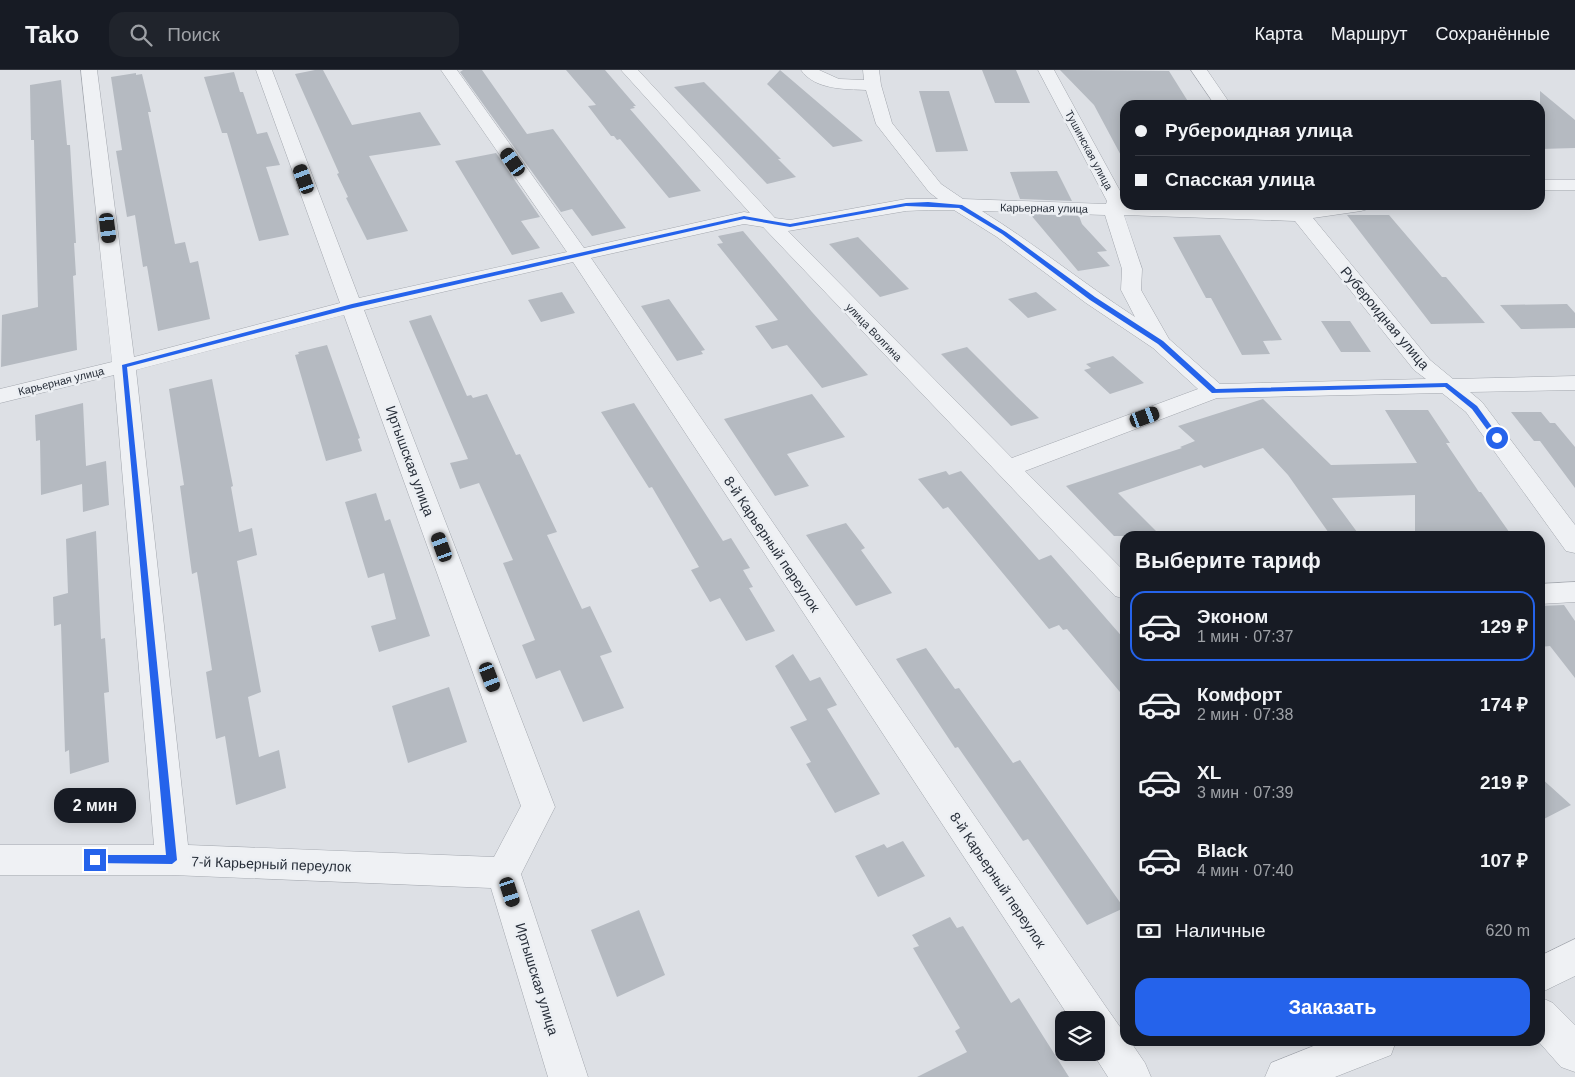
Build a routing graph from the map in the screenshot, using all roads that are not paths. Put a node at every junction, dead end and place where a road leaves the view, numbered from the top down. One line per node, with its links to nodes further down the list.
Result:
1 (89, 70): 19 (street, 7-й Карьерный переулок)
2 (264, 70): 17 (street, Иртышская улица)
3 (448, 70): 16 (street, 8-й Карьерный переулок)
4 (629, 70): 15 (street, улица Волгина)
5 (809, 70): 8 (street)
6 (1046, 70): 13 (street, Тушинская улица)
7 (1199, 70): 9 (street)
8 (872, 78): 12 (street)
9 (1220, 100)
10 (1575, 185): 11 (street)
11 (1545, 186)
12 (960, 206): 13 (street, Карьерная улица); 15 (street, Карьерная улица); 18 (street)
13 (1113, 210): 14 (street, Карьерная улица); 18 (street, Тушинская улица)
14 (1296, 210): 21 (street, Рубероидная улица)
15 (769, 222): 16 (street, Карьерная улица); 24 (street, улица Волгина)
16 (578, 254): 17 (street, Карьерная улица); 34 (street, 8-й Карьерный переулок)
17 (352, 306): 19 (street, Карьерная улица); 31 (street, Иртышская улица)
18 (1161, 343): 22 (street)
19 (124, 366): 23 (street, Карьерная улица); 30 (street, 7-й Карьерный переулок)
20 (1575, 383): 21 (street)
21 (1447, 385): 22 (street); 25 (street, Рубероидная улица)
22 (1214, 391): 24 (street)
23 (0, 396)
24 (1008, 468): 26 (street, улица Волгина)
25 (1575, 544)
26 (1120, 584)
27 (1575, 592): 28 (street)
28 (1545, 594)
29 (0, 860): 30 (street)
30 (172, 860): 31 (street, 7-й Карьерный переулок)
31 (504, 873): 39 (street, Иртышская улица)
32 (1575, 957): 33 (street)
33 (1545, 972)
34 (1087, 1011)
35 (1545, 1021): 38 (street)
36 (1105, 1038): 40 (street)
37 (1364, 1046): 41 (street)
38 (1575, 1053)
39 (568, 1077)
40 (1131, 1077)
41 (1286, 1077)

